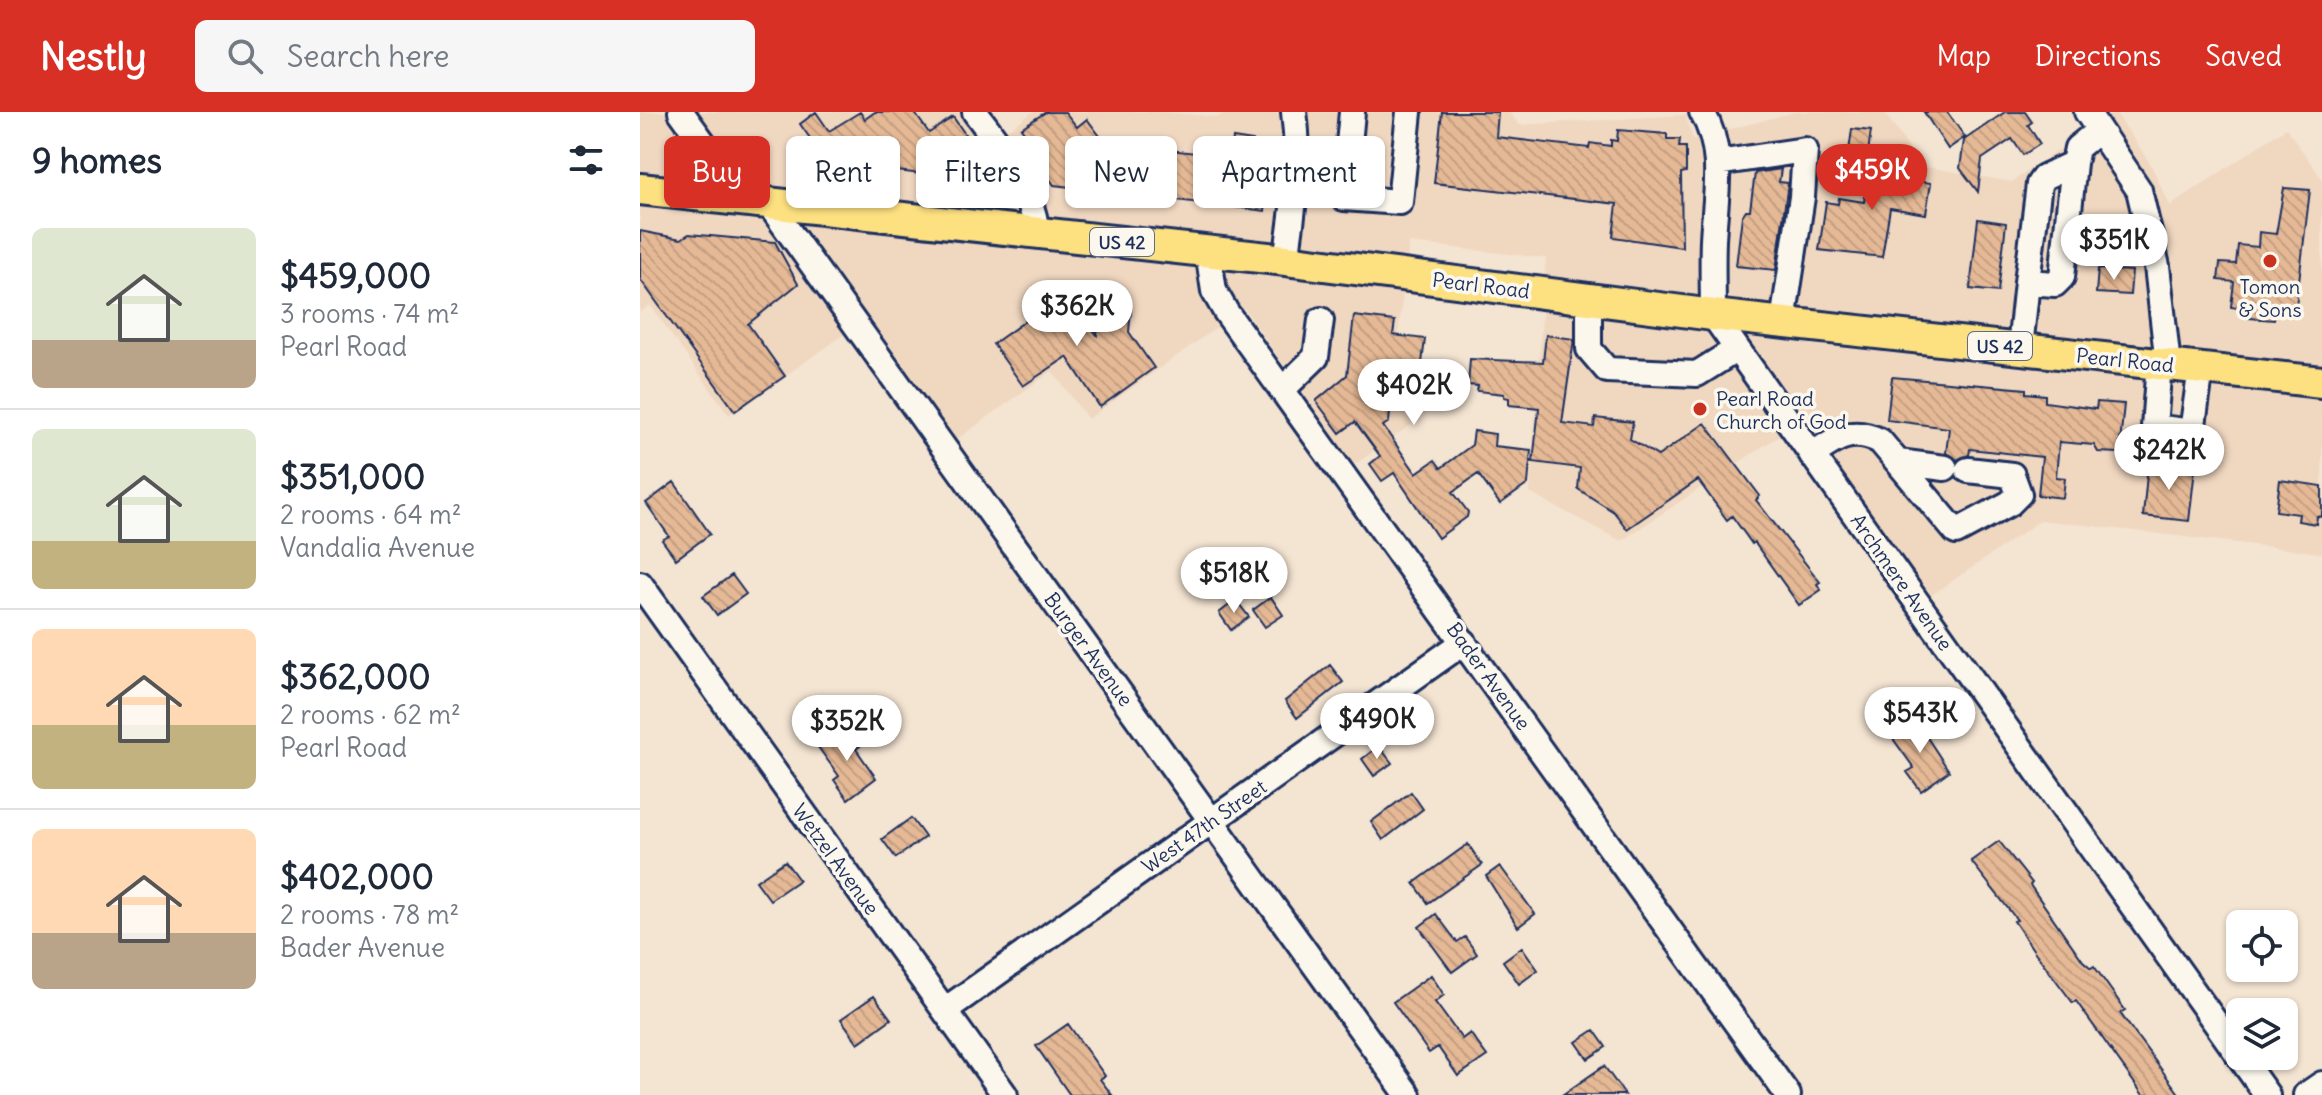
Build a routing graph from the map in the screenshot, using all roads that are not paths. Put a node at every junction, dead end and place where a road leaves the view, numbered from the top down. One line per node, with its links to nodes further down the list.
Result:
1 (681, 112): 8 (street, Burger Avenue)
2 (975, 112): 15 (street)
3 (1294, 112): 17 (street)
4 (1352, 112): 5 (street)
5 (1409, 112)
6 (1702, 112): 9 (street)
7 (2093, 121): 10 (street); 25 (street)
8 (701, 136)
9 (1717, 163): 20 (street); 22 (street)
10 (2074, 163): 18 (street); 18 (street)
11 (640, 189): 12 (main road, Pearl Road / US 42)
12 (664, 192)
13 (770, 204): 15 (main road, Pearl Road / US 42)
14 (762, 208): 33 (street, Burger Avenue)
15 (1037, 232): 16 (main road, Pearl Road / US 42)
16 (1208, 251): 17 (main road, Pearl Road / US 42); 28 (street, Bader Avenue)
17 (1286, 260): 19 (main road, Pearl Road / US 42)
18 (2027, 282): 23 (street)
19 (1589, 299): 20 (main road, Pearl Road / US 42); 24 (street)
20 (1713, 315): 22 (main road, Pearl Road / US 42); 24 (street, Archmere Avenue)
21 (1321, 320): 28 (street)
22 (1783, 322): 23 (main road, Pearl Road / US 42)
23 (2020, 348): 25 (main road, Pearl Road / US 42)
24 (1737, 349): 29 (street, Archmere Avenue)
25 (2164, 364): 26 (main road, Pearl Road / US 42); 26 (street)
26 (2201, 368): 27 (main road, Pearl Road / US 42)
27 (2322, 382)
28 (1282, 390): 32 (street, Bader Avenue)
29 (1812, 455): 30 (street); 39 (street, Archmere Avenue)
30 (1898, 462): 30 (street)
31 (640, 584): 34 (street, Wetzel Avenue)
32 (1464, 642): 33 (street, West 47th Street); 38 (street, Bader Avenue)
33 (1212, 820): 34 (street, West 47th Street); 37 (street, Burger Avenue)
34 (945, 1010): 36 (street, Wetzel Avenue)
35 (2322, 1084): 40 (street)
36 (1005, 1095)
37 (1408, 1095)
38 (1788, 1095)
39 (2267, 1095)
40 (2306, 1095)

